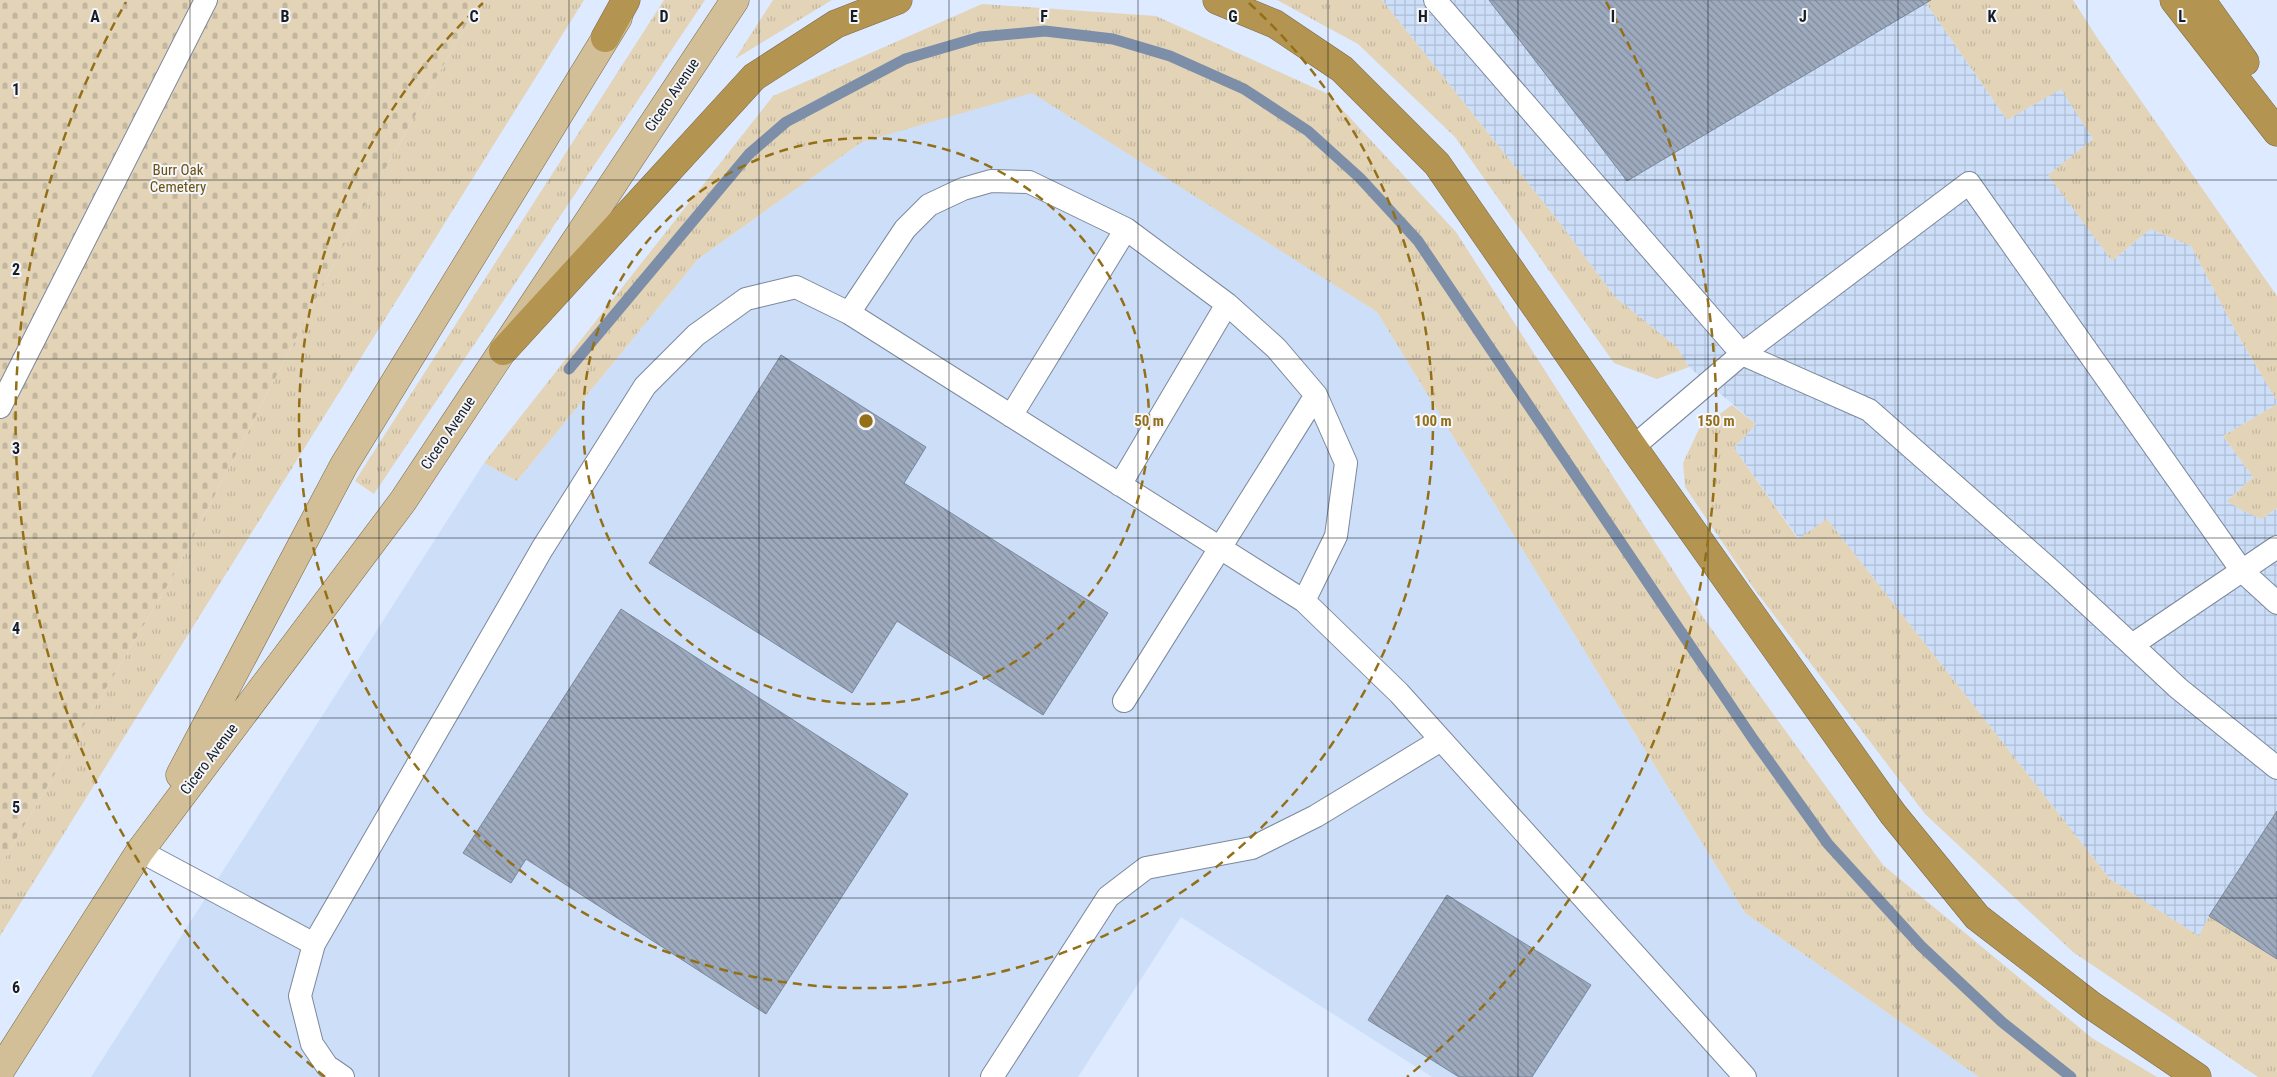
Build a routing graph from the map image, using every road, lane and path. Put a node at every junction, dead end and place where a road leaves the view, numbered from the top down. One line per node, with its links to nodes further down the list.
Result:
1 (206, 0): 18 (lane)
2 (628, 0): 9 (highway)
3 (735, 0): 15 (main road, Cicero Avenue)
4 (898, 0): 15 (highway)
5 (1217, 0): 20 (highway)
6 (1435, 0): 16 (lane)
7 (2174, 0): 11 (highway)
8 (2201, 0): 10 (highway)
9 (605, 38): 31 (main road, Cicero Avenue)
10 (2277, 109)
11 (2277, 132)
12 (1126, 229): 13 (lane); 14 (lane); 19 (lane)
13 (1227, 304): 17 (lane); 21 (lane)
14 (848, 313): 19 (lane); 32 (lane)
15 (503, 351): 31 (main road, Cicero Avenue)
16 (1742, 354): 20 (lane); 24 (lane); 27 (lane)
17 (1316, 395): 23 (lane); 25 (lane)
18 (0, 408)
19 (1011, 416): 21 (lane)
20 (1633, 447): 37 (highway)
21 (1120, 485): 23 (lane)
22 (2277, 547): 24 (lane)
23 (1219, 548): 25 (lane); 28 (lane)
24 (2242, 571): 26 (lane); 27 (lane)
25 (1304, 601): 29 (lane)
26 (2277, 603)
27 (2132, 645): 30 (lane)
28 (1124, 701)
29 (1441, 740): 35 (lane); 36 (lane)
30 (2277, 768)
31 (140, 851): 32 (lane); 33 (main road, Cicero Avenue)
32 (314, 944): 34 (lane)
33 (0, 1071)
34 (330, 1073)
35 (992, 1077)
36 (1745, 1077)
37 (2197, 1077)

